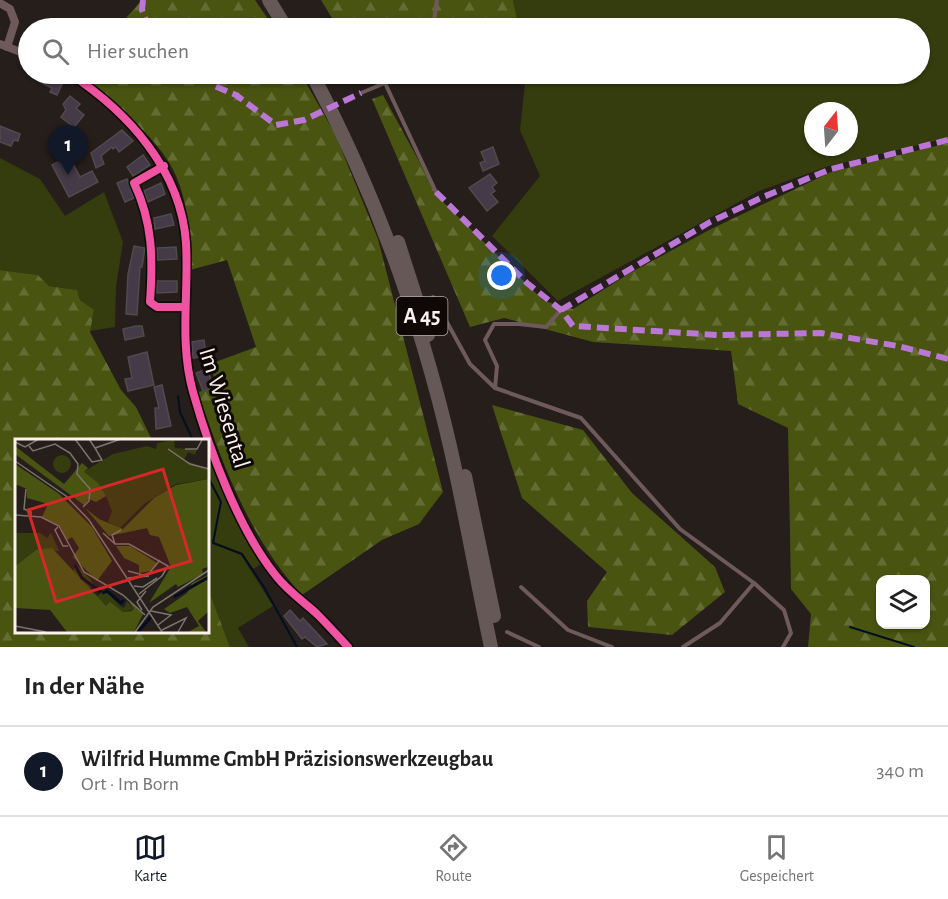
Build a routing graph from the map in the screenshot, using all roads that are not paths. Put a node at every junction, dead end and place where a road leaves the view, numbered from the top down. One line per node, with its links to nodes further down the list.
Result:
1 (269, 0): 5 (highway)
2 (279, 0): 6 (highway)
3 (437, 0): 7 (lane)
4 (0, 3): 8 (street)
5 (280, 18)
6 (289, 18)
7 (434, 18)
8 (3, 46): 9 (street)
9 (18, 52)
10 (82, 84): 16 (street, Im Wiesental)
11 (317, 84): 22 (highway, A 45)
12 (326, 84): 22 (highway, A 45)
13 (383, 84): 15 (lane)
14 (385, 84): 17 (lane)
15 (361, 93)
16 (164, 166): 19 (street, Im Wiesental); 19 (street)
17 (436, 192)
18 (433, 297): 21 (lane)
19 (184, 307): 26 (street, Im Wiesental)
20 (561, 310): 21 (lane)
21 (495, 388): 23 (lane)
22 (480, 573): 27 (highway, A 45); 28 (highway, A 45)
23 (754, 583): 31 (lane); 32 (lane)
24 (521, 587): 30 (lane)
25 (507, 632): 29 (lane)
26 (348, 647)
27 (491, 647)
28 (500, 647)
29 (539, 647)
30 (612, 647)
31 (683, 647)
32 (783, 647)

